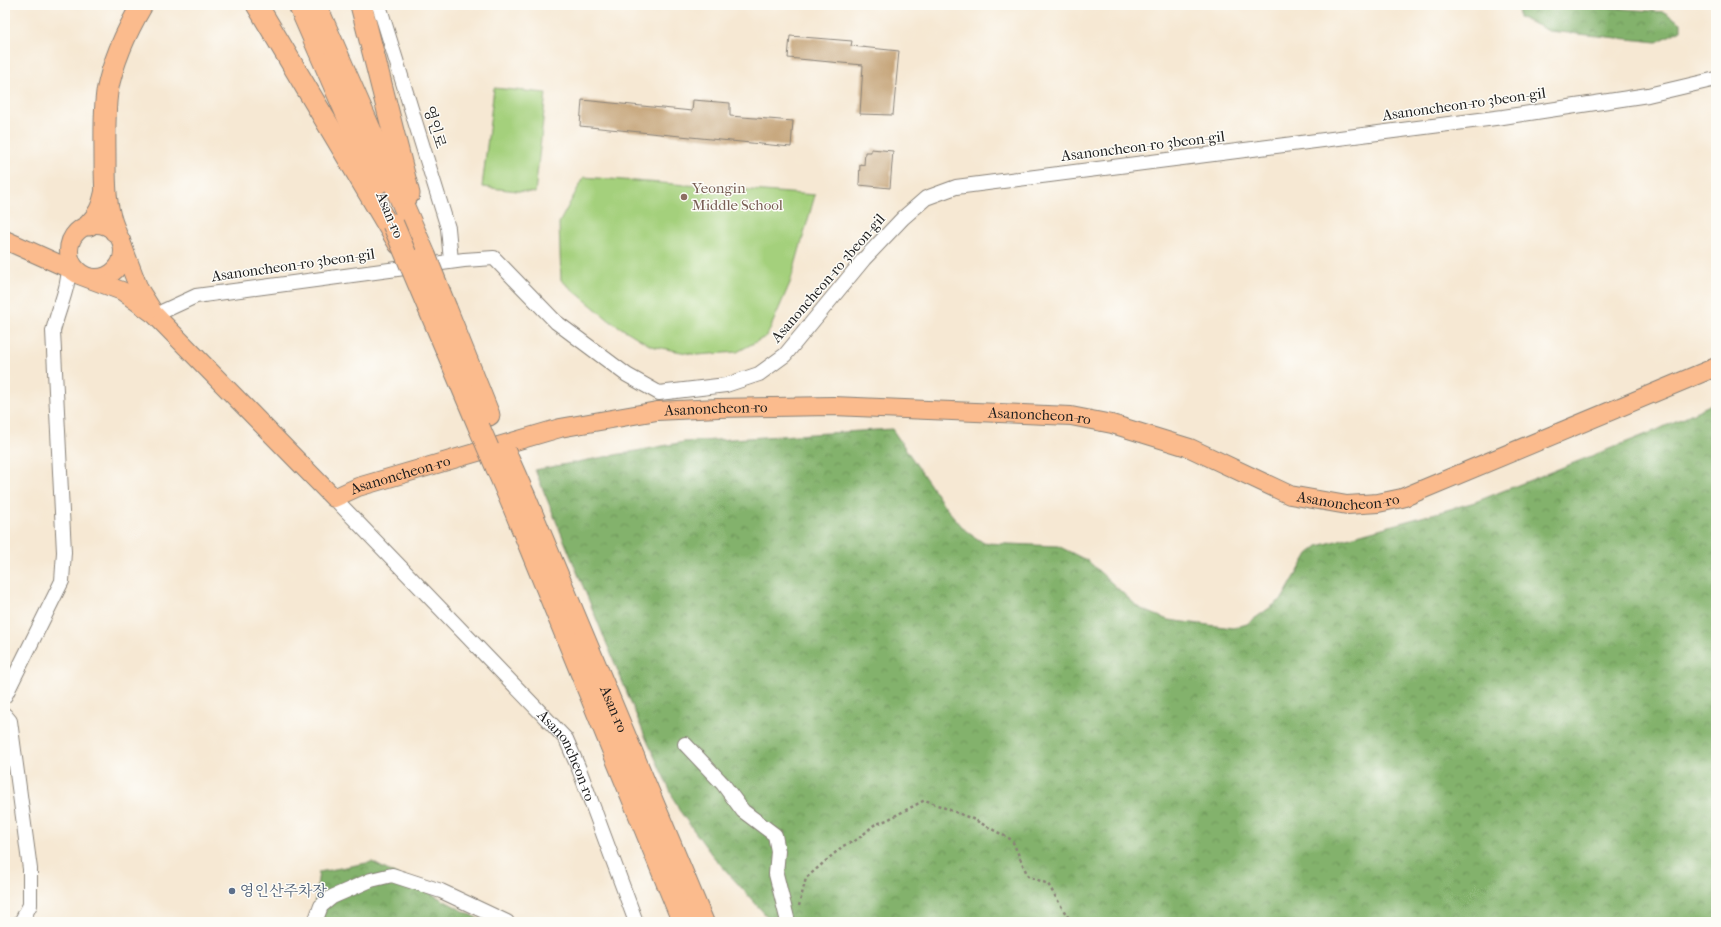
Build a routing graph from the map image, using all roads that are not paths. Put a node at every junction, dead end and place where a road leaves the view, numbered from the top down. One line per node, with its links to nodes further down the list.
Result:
1 (142, 5): 8 (highway)
2 (257, 5): 9 (highway)
3 (299, 5): 9 (highway, Asan-ro)
4 (316, 5): 9 (highway, Asan-ro)
5 (361, 5): 9 (highway)
6 (380, 5): 14 (street, 영인로)
7 (1716, 79): 20 (street, Asanoncheon-ro 3beon-gil)
8 (105, 191): 10 (highway); 11 (highway)
9 (402, 223): 22 (highway, Asan-ro, bridge)
10 (82, 229): 11 (main road); 13 (main road); 15 (main road)
11 (119, 239): 16 (main road); 18 (main road)
12 (5, 240): 13 (main road)
13 (26, 249): 15 (main road)
14 (451, 261): 18 (street, Asanoncheon-ro 3beon-gil); 20 (street, Asanoncheon-ro 3beon-gil)
15 (70, 264): 16 (main road); 17 (street)
16 (88, 278): 17 (street); 18 (main road, Asanoncheon-ro)
17 (66, 292): 23 (street)
18 (155, 315): 21 (main road, Asanoncheon-ro)
19 (1716, 367): 20 (main road, Asanoncheon-ro)
20 (659, 402): 21 (main road, Asanoncheon-ro)
21 (334, 498): 29 (street, Asanoncheon-ro)
22 (519, 501): 30 (highway, Asan-ro); 31 (highway, Asan-ro)
23 (5, 696)
24 (5, 716): 26 (street)
25 (685, 744): 32 (street)
26 (21, 922)
27 (315, 922): 28 (street)
28 (507, 922)
29 (636, 922)
30 (683, 922)
31 (703, 922)
32 (788, 922)

